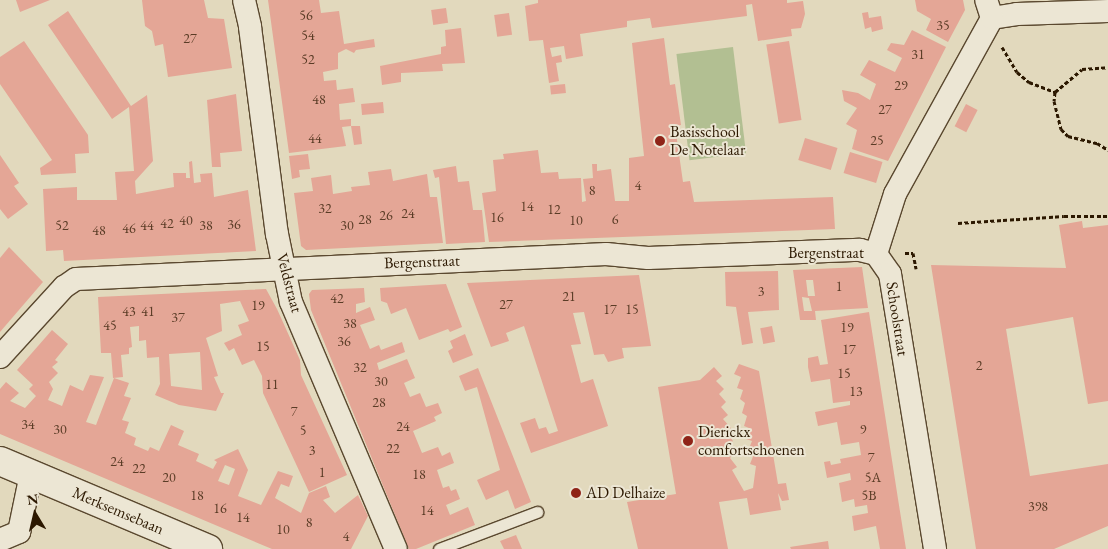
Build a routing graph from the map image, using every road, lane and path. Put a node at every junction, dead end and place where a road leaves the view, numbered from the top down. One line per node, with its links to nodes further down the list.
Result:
1 (244, 0): 10 (street, Veldstraat)
2 (989, 9): 3 (street); 5 (path); 9 (street)
3 (1108, 11)
4 (1108, 67): 5 (path)
5 (1055, 92): 6 (path)
6 (1108, 150)
7 (1108, 216): 8 (path)
8 (958, 223)
9 (876, 254): 10 (street, Bergenstraat); 19 (street, Schoolstraat)
10 (283, 270): 11 (street, Bergenstraat); 17 (street, Veldstraat)
11 (0, 357)
12 (0, 461): 13 (main road, Merksemsebaan)
13 (32, 474): 15 (street); 16 (main road, Merksemsebaan)
14 (537, 512): 18 (lane)
15 (0, 540)
16 (208, 549)
17 (396, 549)
18 (439, 549)
19 (934, 549)

